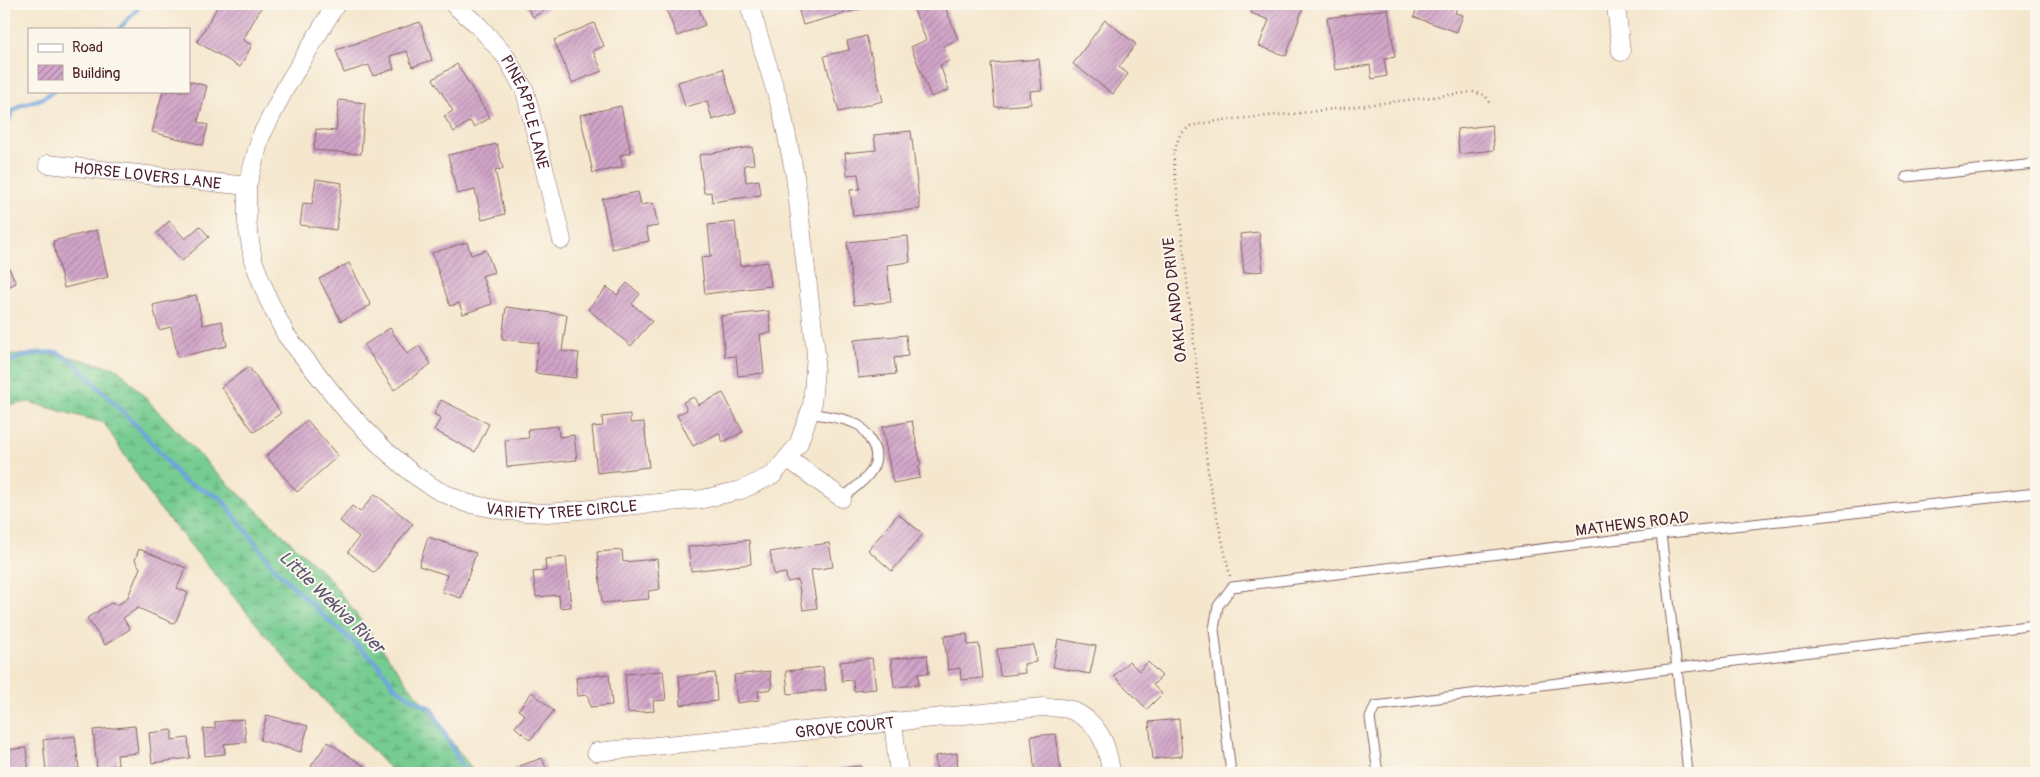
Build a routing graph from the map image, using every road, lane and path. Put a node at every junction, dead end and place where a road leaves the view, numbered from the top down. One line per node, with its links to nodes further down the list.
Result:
1 (336, 4): 10 (street, VARIETY TREE CIRCLE)
2 (453, 4): 11 (street, PINEAPPLE LANE)
3 (748, 4): 12 (street, VARIETY TREE CIRCLE)
4 (1616, 4): 5 (street)
5 (1621, 52)
6 (1490, 103): 17 (path, OAKLANDO DRIVE)
7 (48, 164): 10 (street, HORSE LOVERS LANE)
8 (2036, 164): 9 (lane)
9 (1906, 177)
10 (247, 186): 13 (street, VARIETY TREE CIRCLE)
11 (562, 240)
12 (810, 412): 13 (street, VARIETY TREE CIRCLE); 15 (lane)
13 (787, 458): 15 (street)
14 (2036, 493): 16 (lane, MATHEWS ROAD)
15 (842, 498)
16 (1661, 534): 17 (lane, MATHEWS ROAD); 19 (lane)
17 (1232, 587): 24 (lane)
18 (2036, 625): 19 (lane)
19 (1677, 668): 25 (lane); 26 (lane)
20 (894, 722): 21 (street, GROVE COURT); 22 (street); 23 (street, GROVE COURT)
21 (596, 752)
22 (899, 773)
23 (1111, 773)
24 (1231, 773)
25 (1378, 773)
26 (1688, 773)

